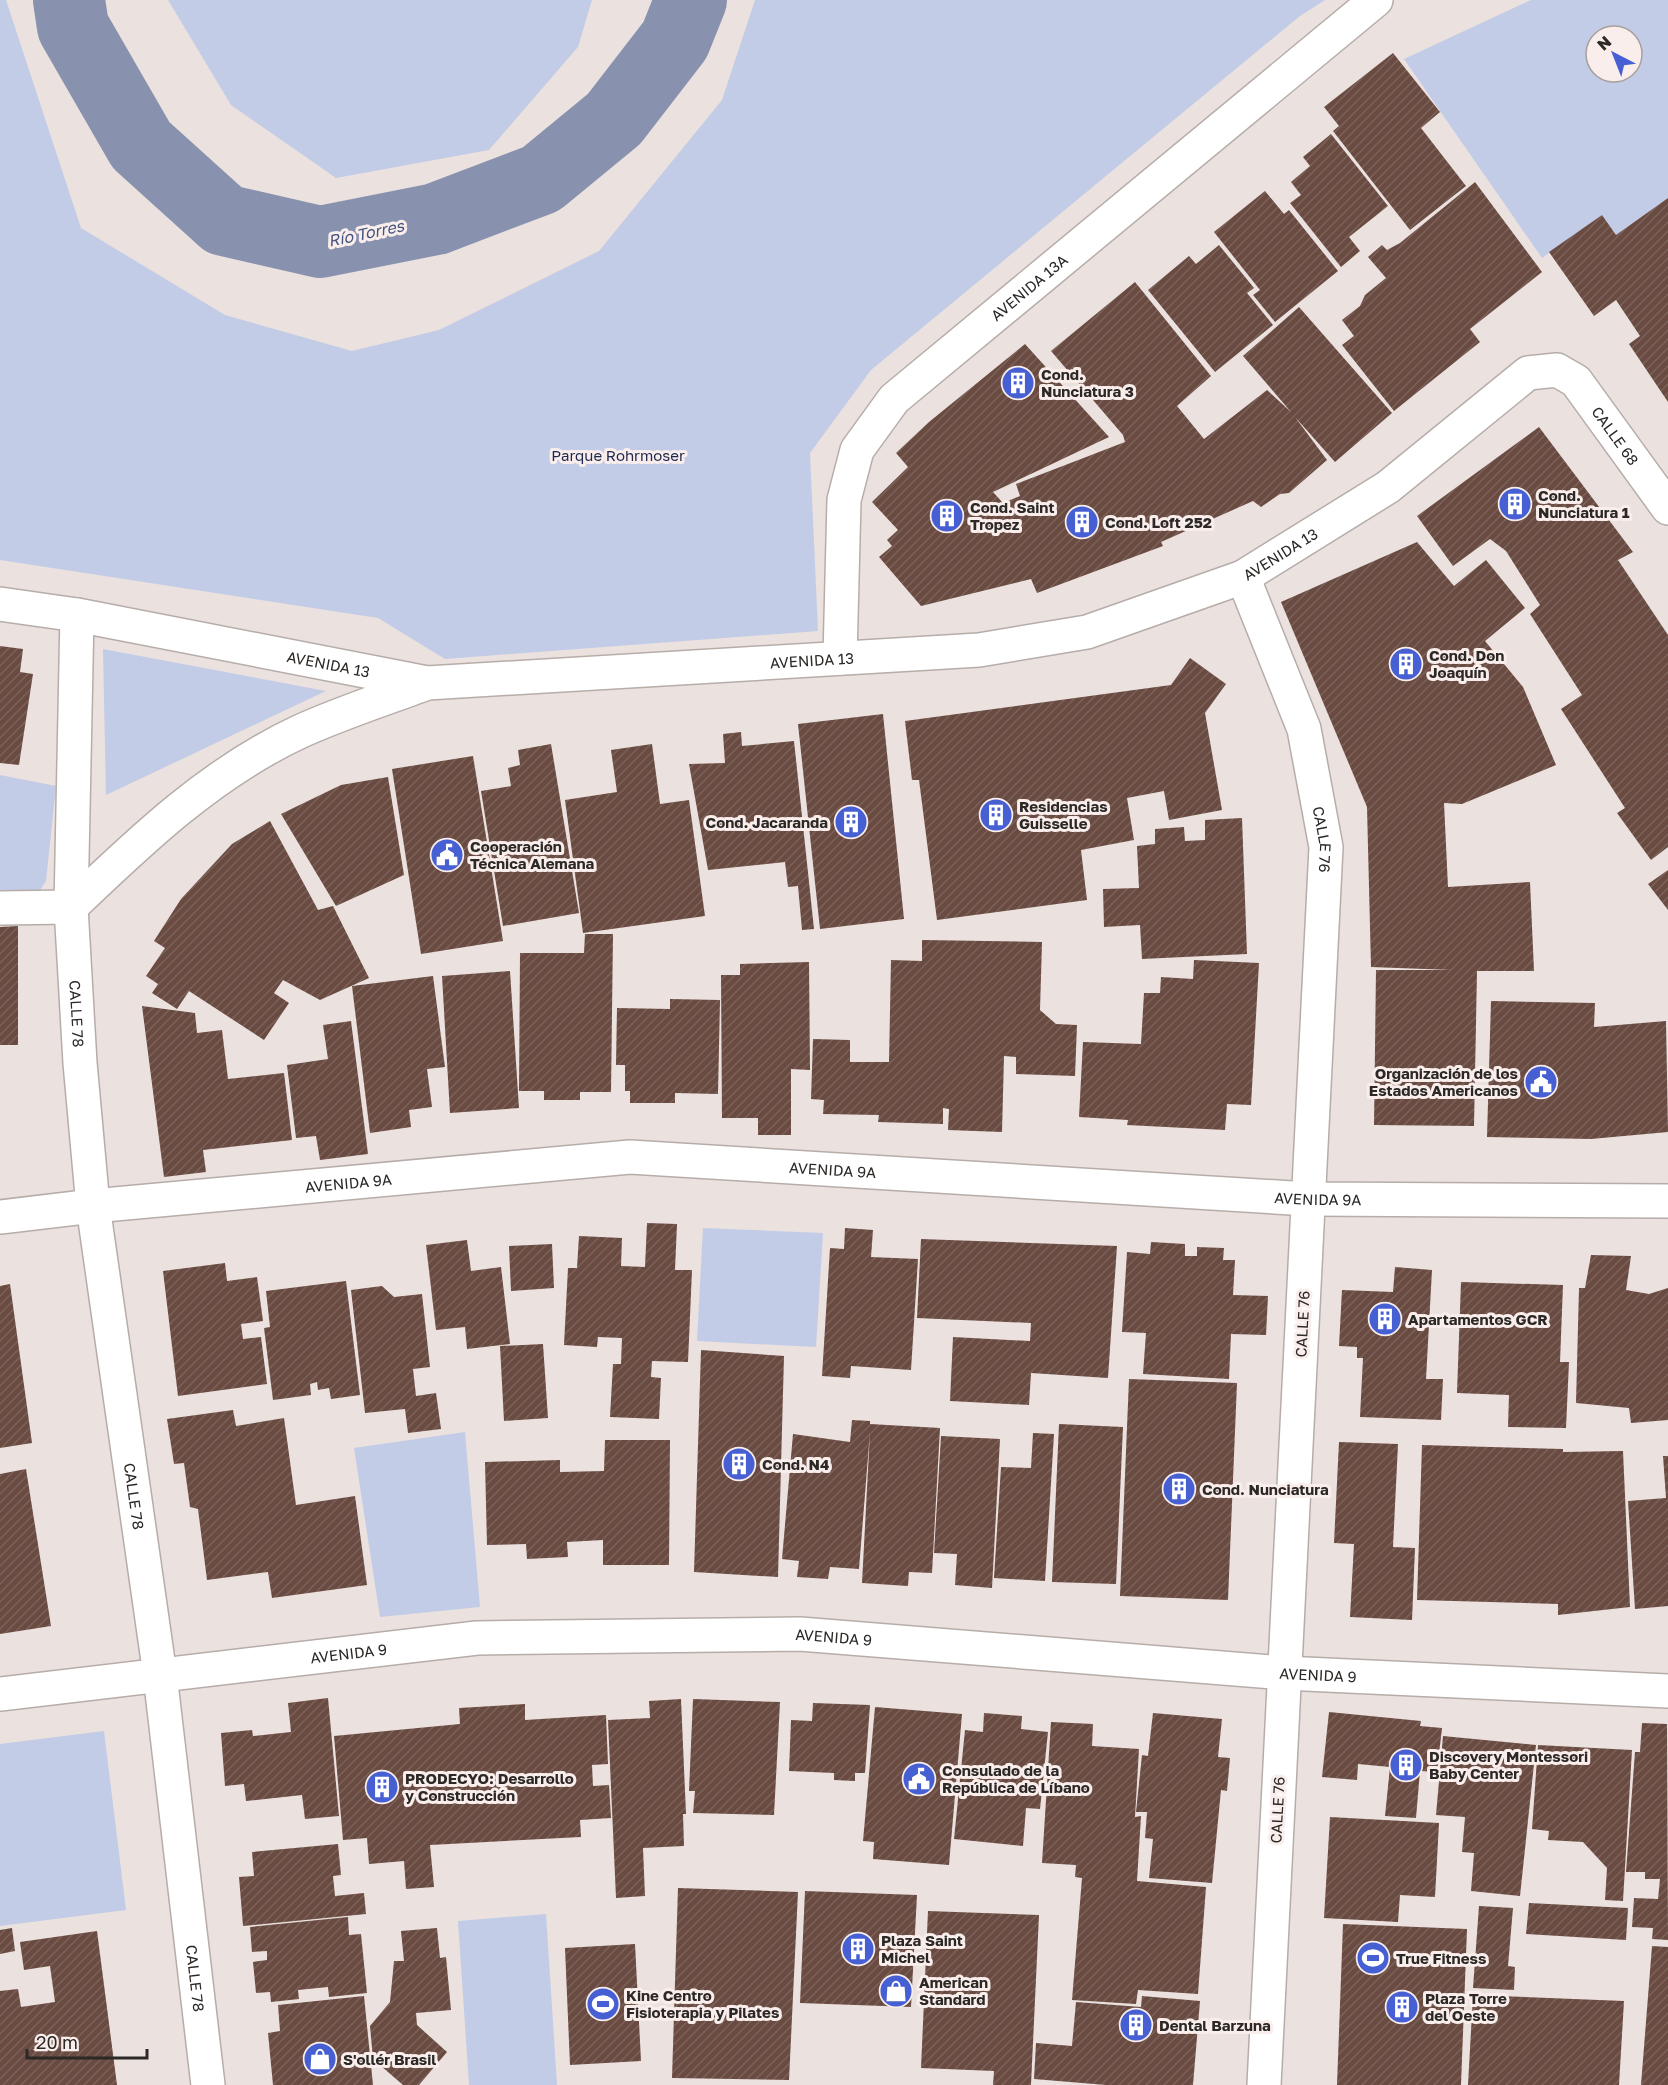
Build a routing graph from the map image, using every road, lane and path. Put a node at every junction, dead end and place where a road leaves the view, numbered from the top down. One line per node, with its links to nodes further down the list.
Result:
1 (1376, 0): 7 (street, AVENIDA 13A)
2 (1557, 370): 3 (street, CALLE 68); 4 (street, AVENIDA 13)
3 (1668, 508)
4 (1243, 577): 7 (street, AVENIDA 13); 11 (street, CALLE 76)
5 (0, 604): 6 (street, AVENIDA 13)
6 (77, 615): 8 (street, AVENIDA 13); 9 (street, CALLE 78)
7 (840, 658): 8 (street, AVENIDA 13)
8 (427, 683): 9 (street)
9 (71, 907): 10 (street); 13 (street, CALLE 78)
10 (0, 908)
11 (1308, 1199): 12 (street, AVENIDA 9A); 13 (street, AVENIDA 9A); 15 (street, CALLE 76)
12 (1668, 1202)
13 (93, 1206): 14 (street, AVENIDA 9A); 16 (street, CALLE 78)
14 (0, 1217)
15 (1284, 1673): 16 (street, AVENIDA 9); 17 (street, AVENIDA 9); 20 (street, CALLE 76)
16 (160, 1675): 18 (street, AVENIDA 9); 19 (street, CALLE 78)
17 (1668, 1691)
18 (0, 1694)
19 (208, 2085)
20 (1264, 2085)

